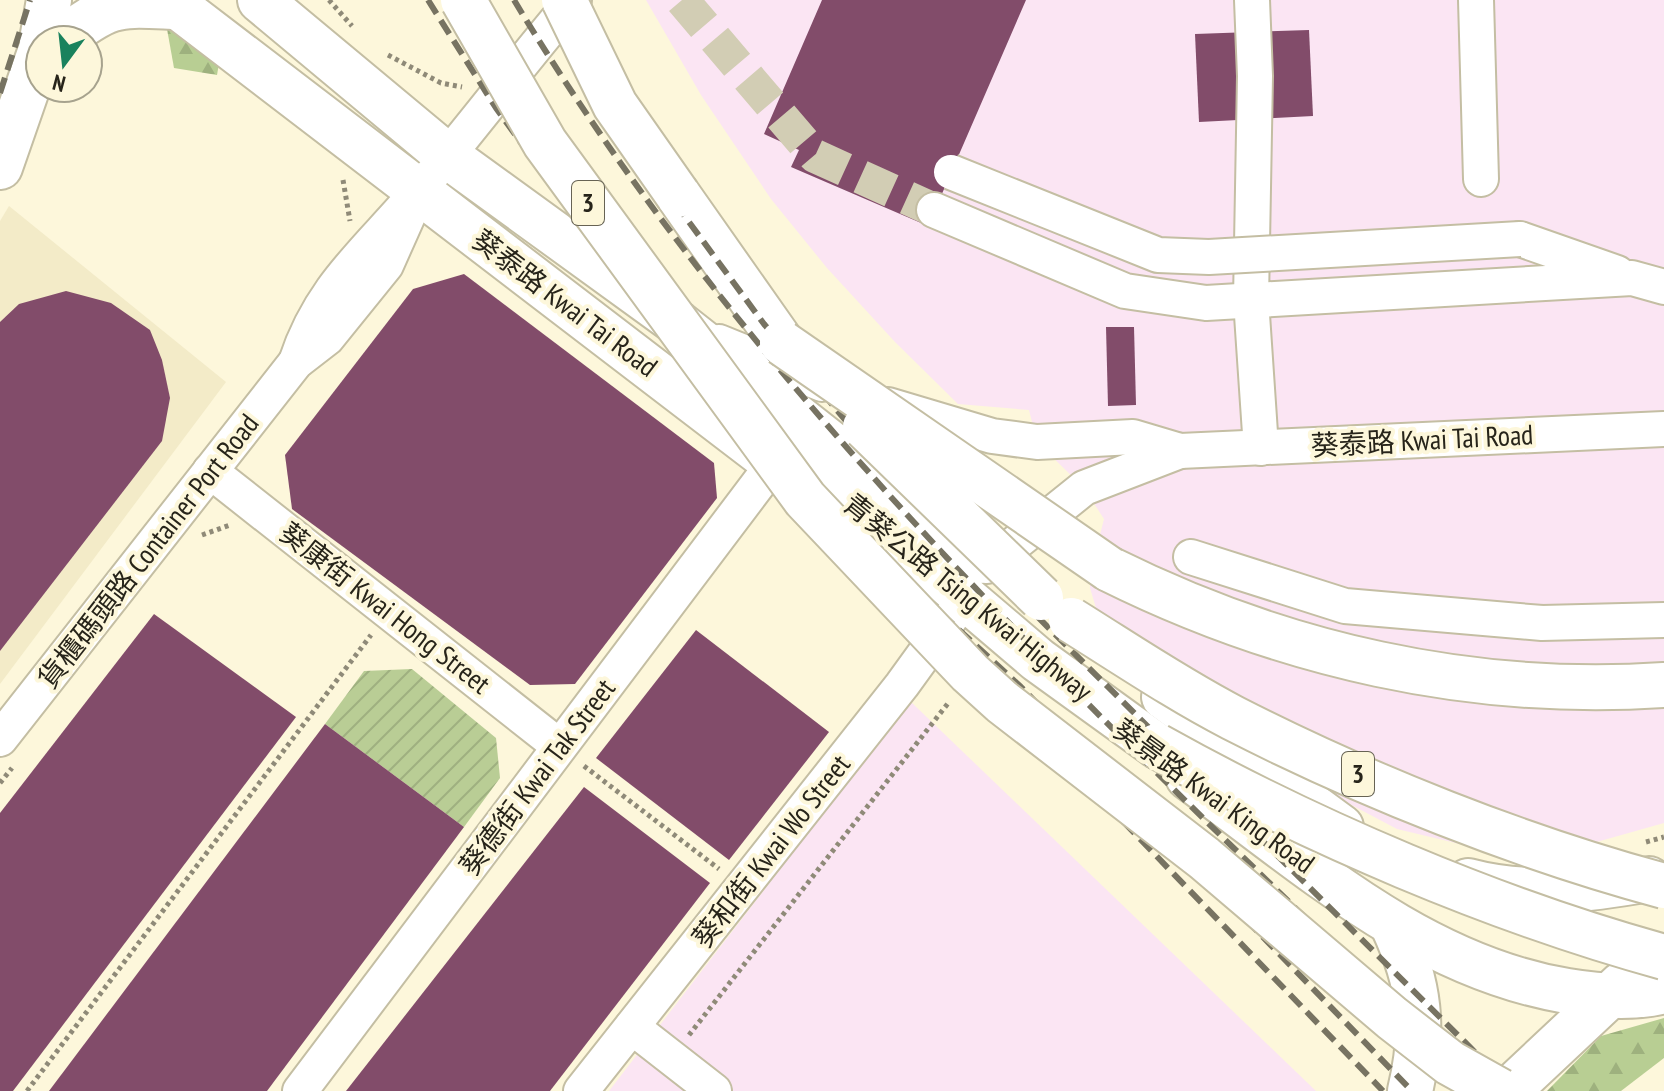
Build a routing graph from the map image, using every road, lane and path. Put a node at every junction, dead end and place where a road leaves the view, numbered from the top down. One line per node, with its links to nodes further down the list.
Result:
1 (49, 0): 10 (main road)
2 (260, 0): 16 (main road, 葵泰路 Kwai Tai Road)
3 (329, 0): 12 (path)
4 (463, 0): 28 (main road, 青葵公路 Tsing Kwai Highway / 3, bridge)
5 (564, 0): 27 (main road, 青葵公路 Tsing Kwai Highway / 3, bridge)
6 (574, 0): 16 (street, 貨櫃碼頭路 Container Port Road)
7 (1252, 0): 25 (street)
8 (1476, 0): 20 (street)
9 (174, 4): 11 (main road); 21 (main road, 葵泰路 Kwai Tai Road)
10 (45, 24)
11 (83, 24)
12 (356, 31)
13 (378, 48): 14 (path)
14 (467, 88)
15 (24, 99): 17 (main road)
16 (446, 155): 21 (street, 貨櫃碼頭路 Container Port Road); 26 (main road, 葵泰路 Kwai Tai Road)
17 (0, 167)
18 (951, 172): 24 (street, bridge)
19 (340, 173): 23 (path)
20 (1481, 179)
21 (419, 191): 32 (main road, 葵泰路 Kwai Tai Road); 33 (street, 貨櫃碼頭路 Container Port Road)
22 (934, 210): 25 (street)
23 (348, 233)
24 (1648, 282): 25 (street)
25 (1251, 300): 30 (street)
26 (679, 324): 31 (street, 葵泰路 Kwai Tai Road); 37 (main road, 葵泰路 Kwai Tai Road)
27 (782, 343): 41 (main road, bridge); 49 (main road, 青葵公路 Tsing Kwai Highway / 3, bridge)
28 (728, 396): 53 (main road, 青葵公路 Tsing Kwai Highway / 3, bridge); 63 (main road, bridge)
29 (1664, 429): 30 (street, 葵泰路 Kwai Tai Road)
30 (1261, 448): 31 (street, 葵泰路 Kwai Tai Road)
31 (1180, 451): 37 (street, 葵泰路 Kwai Tai Road)
32 (774, 463): 38 (main road, 葵泰路 Kwai Tai Road); 44 (street, 葵德街 Kwai Tak Street)
33 (210, 471): 43 (street, 貨櫃碼頭路 Container Port Road); 44 (street, 葵康街 Kwai Hong Street)
34 (239, 524): 35 (path)
35 (194, 540)
36 (1191, 557): 39 (street)
37 (987, 566): 46 (main road, 葵景路 Kwai King Road)
38 (957, 609): 50 (main road, 葵景路 Kwai King Road); 56 (street, 葵和街 Kwai Wo Street)
39 (1664, 620)
40 (378, 626): 58 (path)
41 (1664, 685)
42 (952, 699): 57 (path)
43 (10, 749): 45 (path)
44 (568, 753): 47 (path); 59 (street, 葵德街 Kwai Tak Street)
45 (0, 783)
46 (1354, 837): 48 (main road); 51 (main road)
47 (728, 876)
48 (1664, 877)
49 (1664, 886)
50 (1393, 926): 55 (main road, 葵景路 Kwai King Road); 62 (main road)
51 (1664, 942)
52 (1664, 950): 55 (main road)
53 (1664, 957)
54 (1664, 991): 55 (main road, 葵景路 Kwai King Road)
55 (1607, 996): 64 (main road)
56 (632, 1027): 57 (street); 60 (street, 葵和街 Kwai Wo Street)
57 (672, 1057): 61 (street)
58 (27, 1091)
59 (300, 1091)
60 (581, 1091)
61 (714, 1091)
62 (1410, 1091)
63 (1500, 1091)
64 (1508, 1091)

